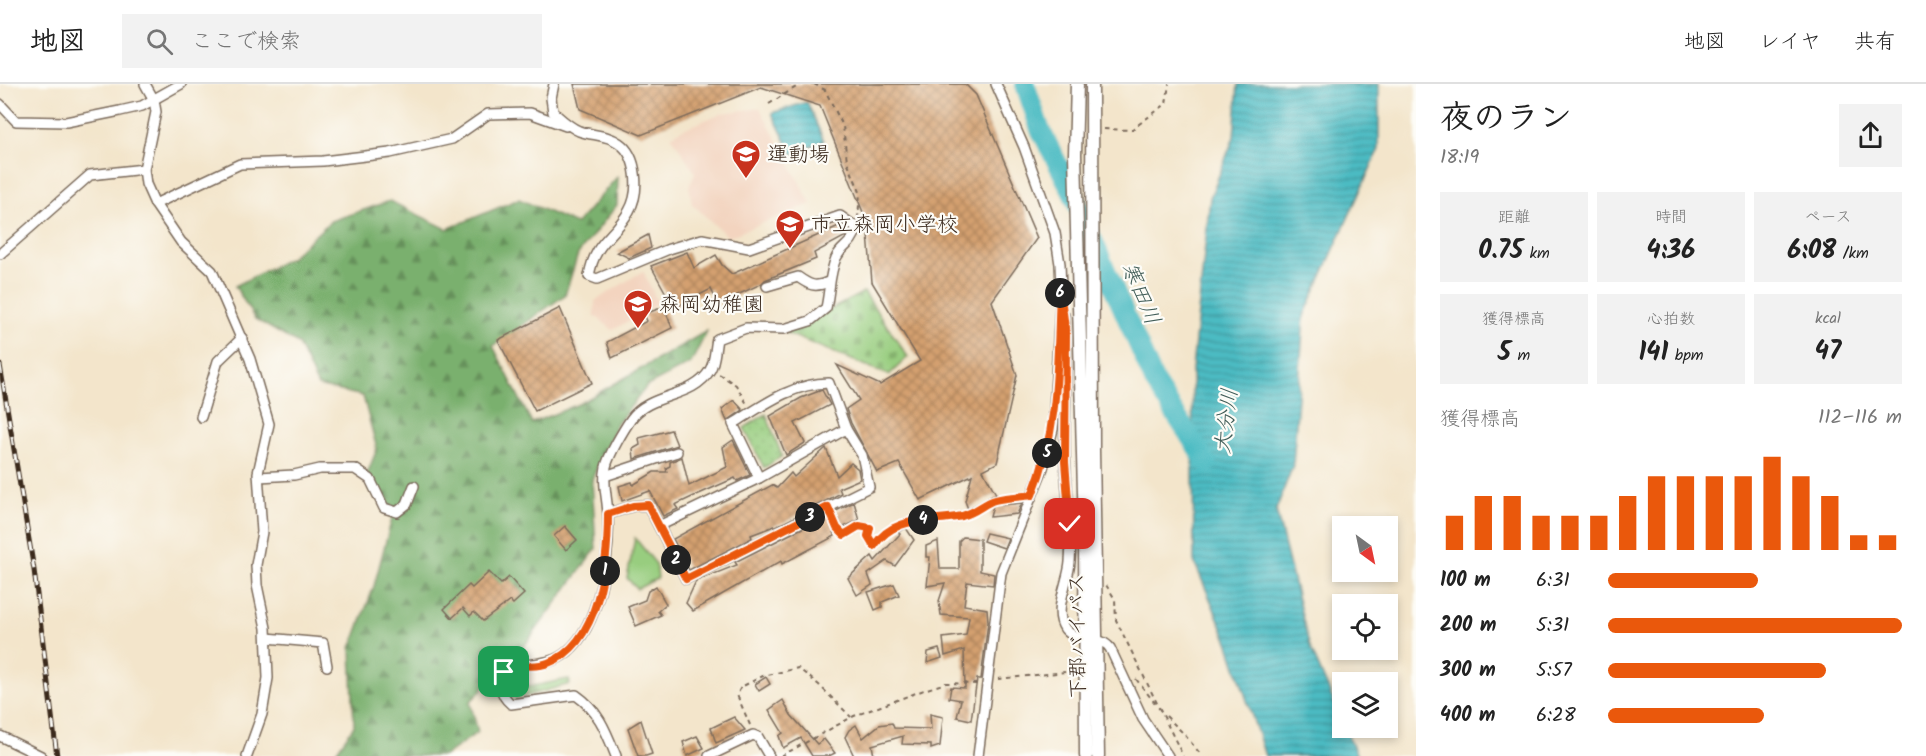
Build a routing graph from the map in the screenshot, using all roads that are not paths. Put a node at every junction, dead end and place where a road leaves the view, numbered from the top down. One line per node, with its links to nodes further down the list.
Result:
1 (145, 84): 7 (street)
2 (181, 84): 7 (street)
3 (554, 84): 9 (street)
4 (996, 84): 15 (street)
5 (1077, 84): 27 (street)
6 (1092, 84): 27 (street, 下郡バイパス)
7 (154, 100): 8 (street); 10 (street)
8 (0, 104)
9 (580, 132): 11 (street); 13 (street)
10 (144, 169): 11 (street); 12 (street)
11 (155, 204): 16 (street)
12 (0, 254)
13 (828, 282): 14 (street); 21 (street)
14 (766, 286)
15 (1060, 290): 27 (street); 35 (street)
16 (242, 338): 17 (street); 20 (street)
17 (201, 417)
18 (846, 429): 22 (street); 22 (street); 25 (street)
19 (677, 452): 21 (street)
20 (259, 477): 23 (street); 26 (street)
21 (604, 477): 24 (street)
22 (759, 478): 25 (street)
23 (414, 486)
24 (608, 514): 25 (street); 32 (street)
25 (659, 526)
26 (267, 638): 28 (street); 31 (street)
27 (1091, 639): 36 (street); 37 (street, 下郡バイパス); 38 (street)
28 (327, 666)
29 (0, 736): 30 (street)
30 (42, 756)
31 (247, 756)
32 (616, 756)
33 (708, 756): 34 (street)
34 (769, 756)
35 (978, 756)
36 (1086, 756)
37 (1098, 756)
38 (1168, 756)

